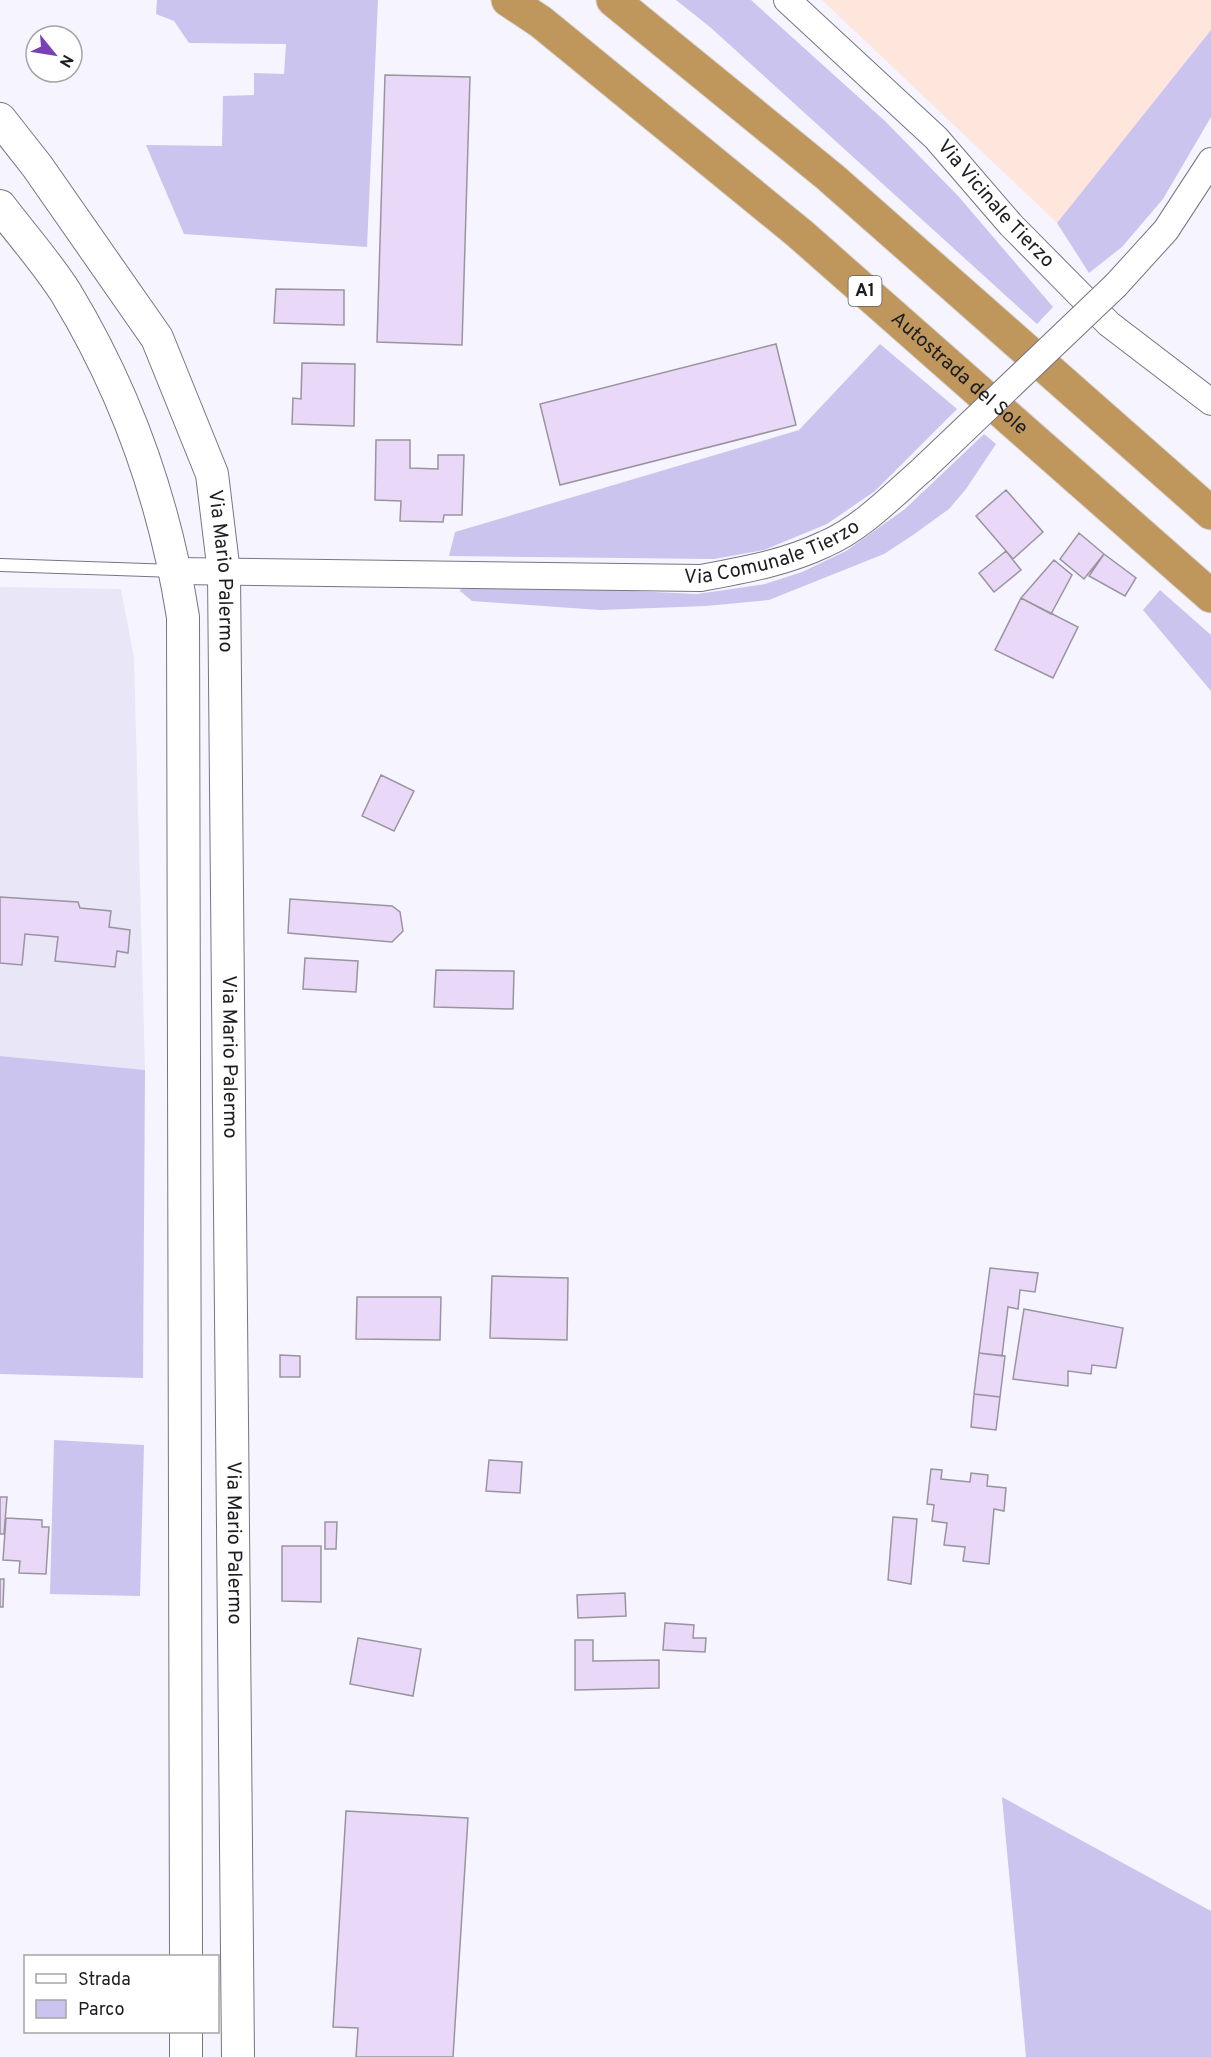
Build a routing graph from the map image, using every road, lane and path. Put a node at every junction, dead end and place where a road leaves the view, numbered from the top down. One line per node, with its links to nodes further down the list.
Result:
1 (508, 0): 12 (highway, Autostrada del Sole / A1)
2 (613, 0): 8 (highway)
3 (787, 0): 7 (street, Via Vicinale Tierzo)
4 (0, 119): 11 (street, Via Mario Palermo)
5 (1211, 161): 11 (street, Via Comunale Tierzo, bridge)
6 (0, 206): 10 (street, Via Mario Palermo)
7 (1211, 402)
8 (1211, 513)
9 (0, 565): 10 (lane)
10 (176, 571): 11 (street, Via Comunale Tierzo); 13 (street, Via Mario Palermo)
11 (224, 573): 16 (street, Via Mario Palermo)
12 (1211, 596)
13 (186, 1955)
14 (186, 2033): 15 (street)
15 (186, 2057)
16 (238, 2057)

